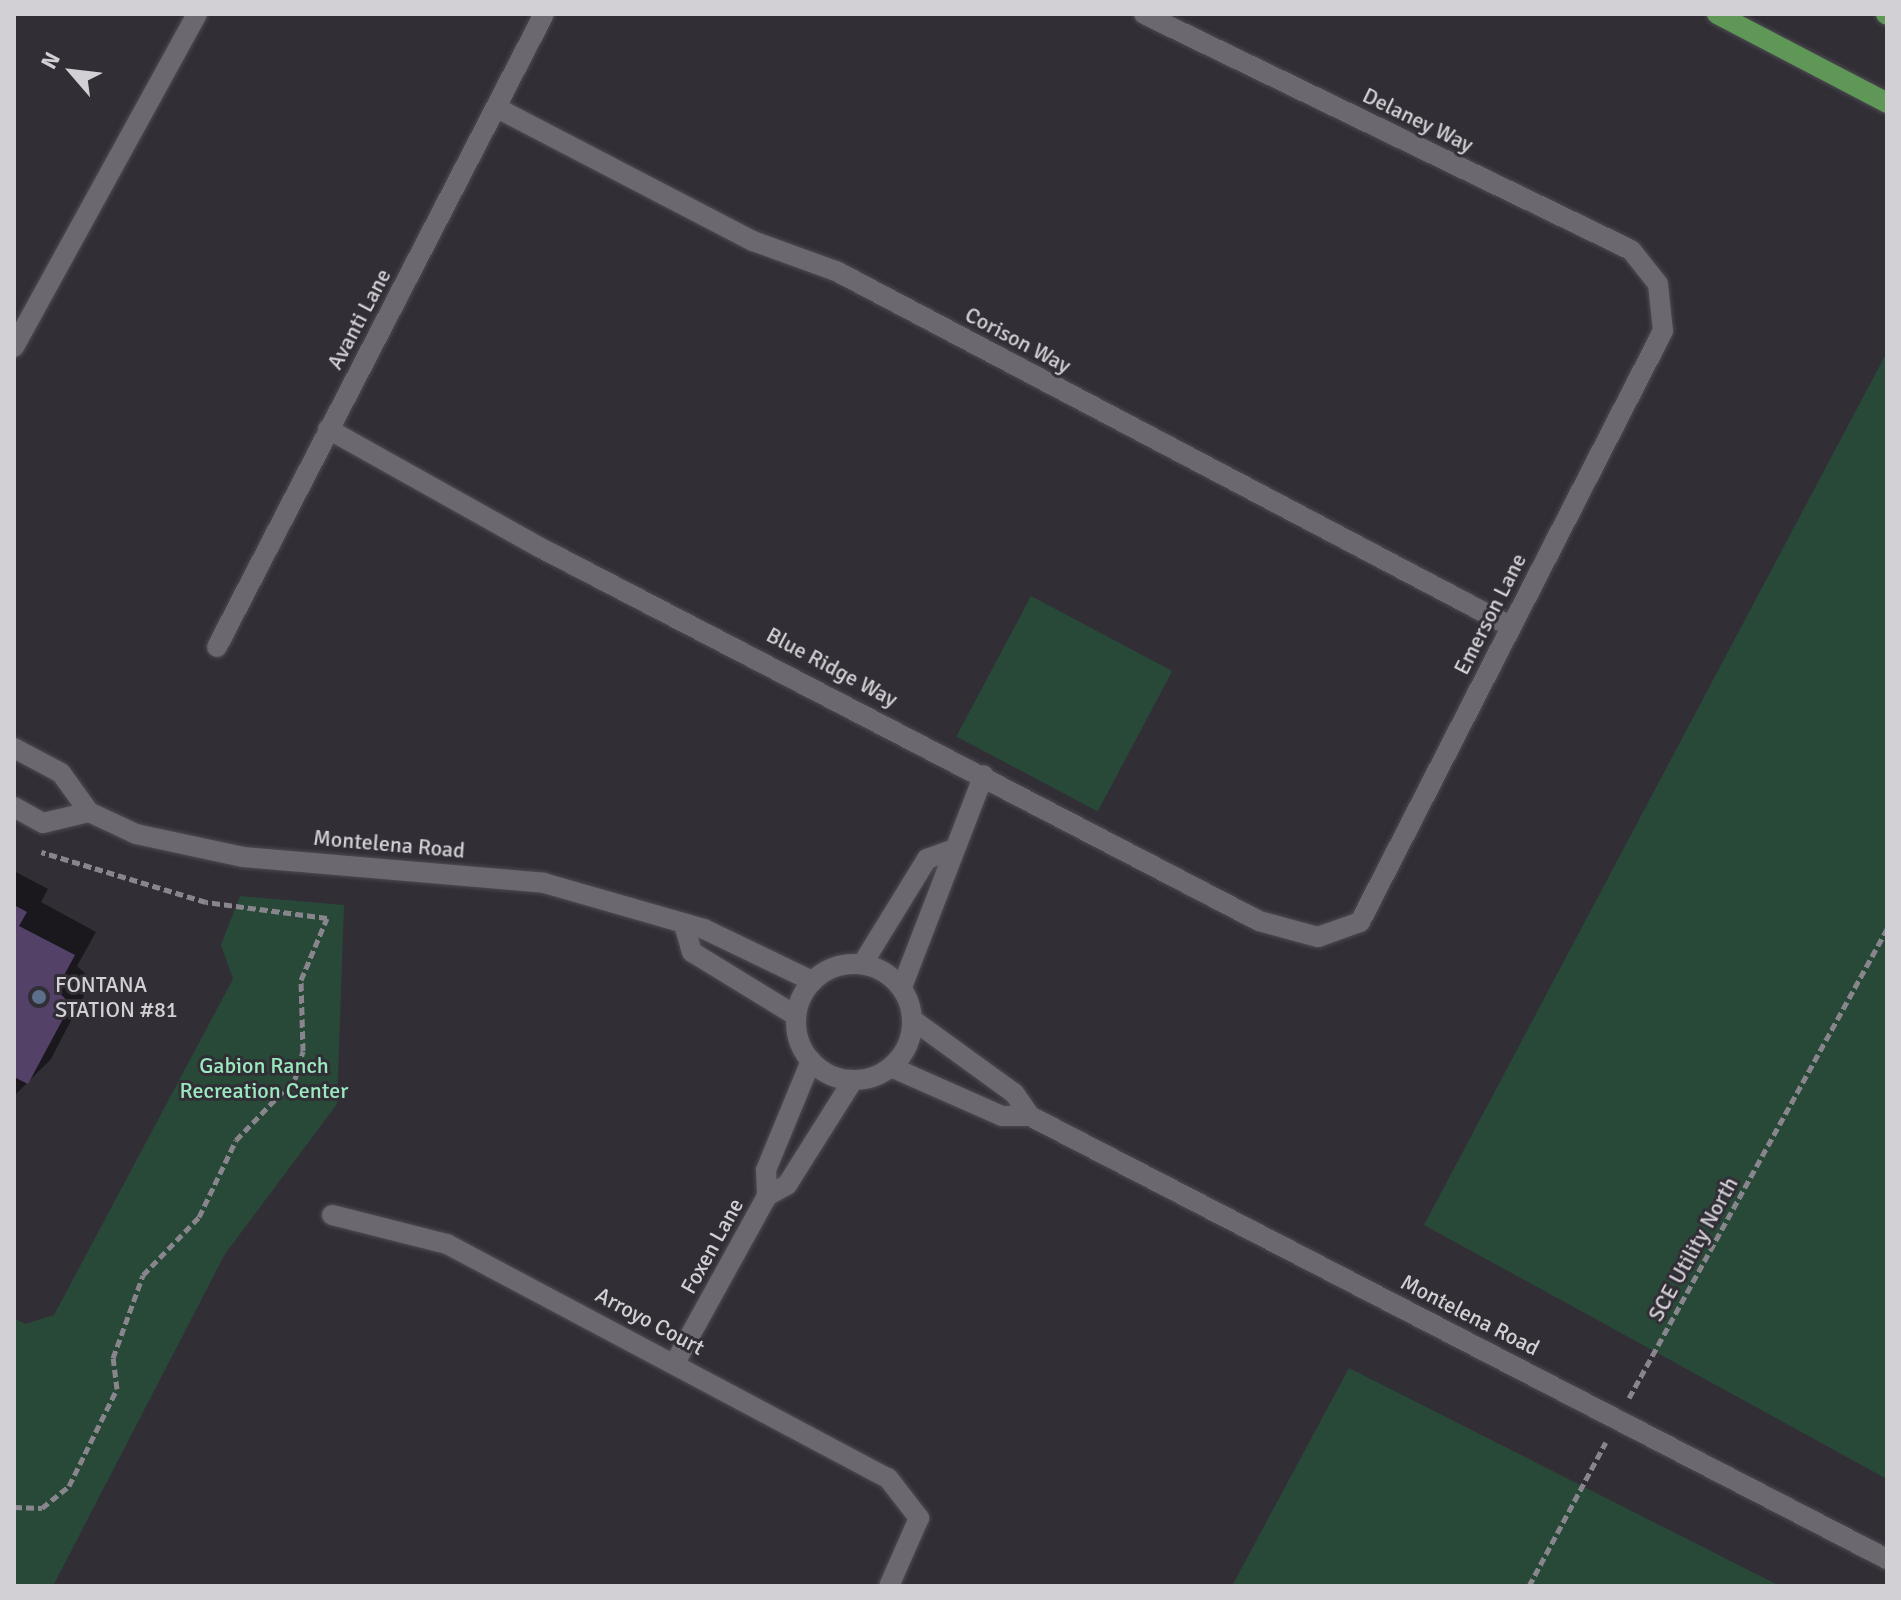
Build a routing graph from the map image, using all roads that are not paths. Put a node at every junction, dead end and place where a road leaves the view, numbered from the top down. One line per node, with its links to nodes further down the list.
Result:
1 (197, 14): 8 (street)
2 (544, 14): 6 (street, Avanti Lane)
3 (1145, 14): 7 (street, Delaney Way)
4 (1717, 14): 5 (main road)
5 (1887, 103)
6 (499, 109): 9 (street, Avanti Lane); 10 (street, Corison Way)
7 (1658, 284): 10 (street, Emerson Lane)
8 (14, 347)
9 (328, 429): 11 (street, Avanti Lane); 13 (street, Blue Ridge Way)
10 (1510, 626): 18 (street, Emerson Lane)
11 (217, 647)
12 (14, 748): 15 (street, Montelena Road)
13 (984, 775): 16 (street); 18 (street, Blue Ridge Way)
14 (14, 807): 15 (street)
15 (89, 812): 17 (street, Montelena Road)
16 (949, 851): 19 (street); 21 (street)
17 (685, 928): 20 (street, Montelena Road); 22 (street)
18 (1318, 937)
19 (863, 963): 20 (street); 21 (street)
20 (812, 981): 22 (street)
21 (902, 987): 23 (street)
22 (795, 1015): 24 (street)
23 (913, 1020): 25 (street); 27 (street, Montelena Road)
24 (811, 1061): 26 (street); 28 (street, Foxen Lane)
25 (891, 1067): 26 (street); 27 (street, Montelena Road)
26 (853, 1080): 28 (street, Foxen Lane)
27 (1030, 1116): 31 (street, Montelena Road)
28 (767, 1196): 30 (street, Foxen Lane)
29 (332, 1215): 30 (street, Arroyo Court)
30 (676, 1361): 32 (street, Arroyo Court)
31 (1887, 1559)
32 (889, 1586)

